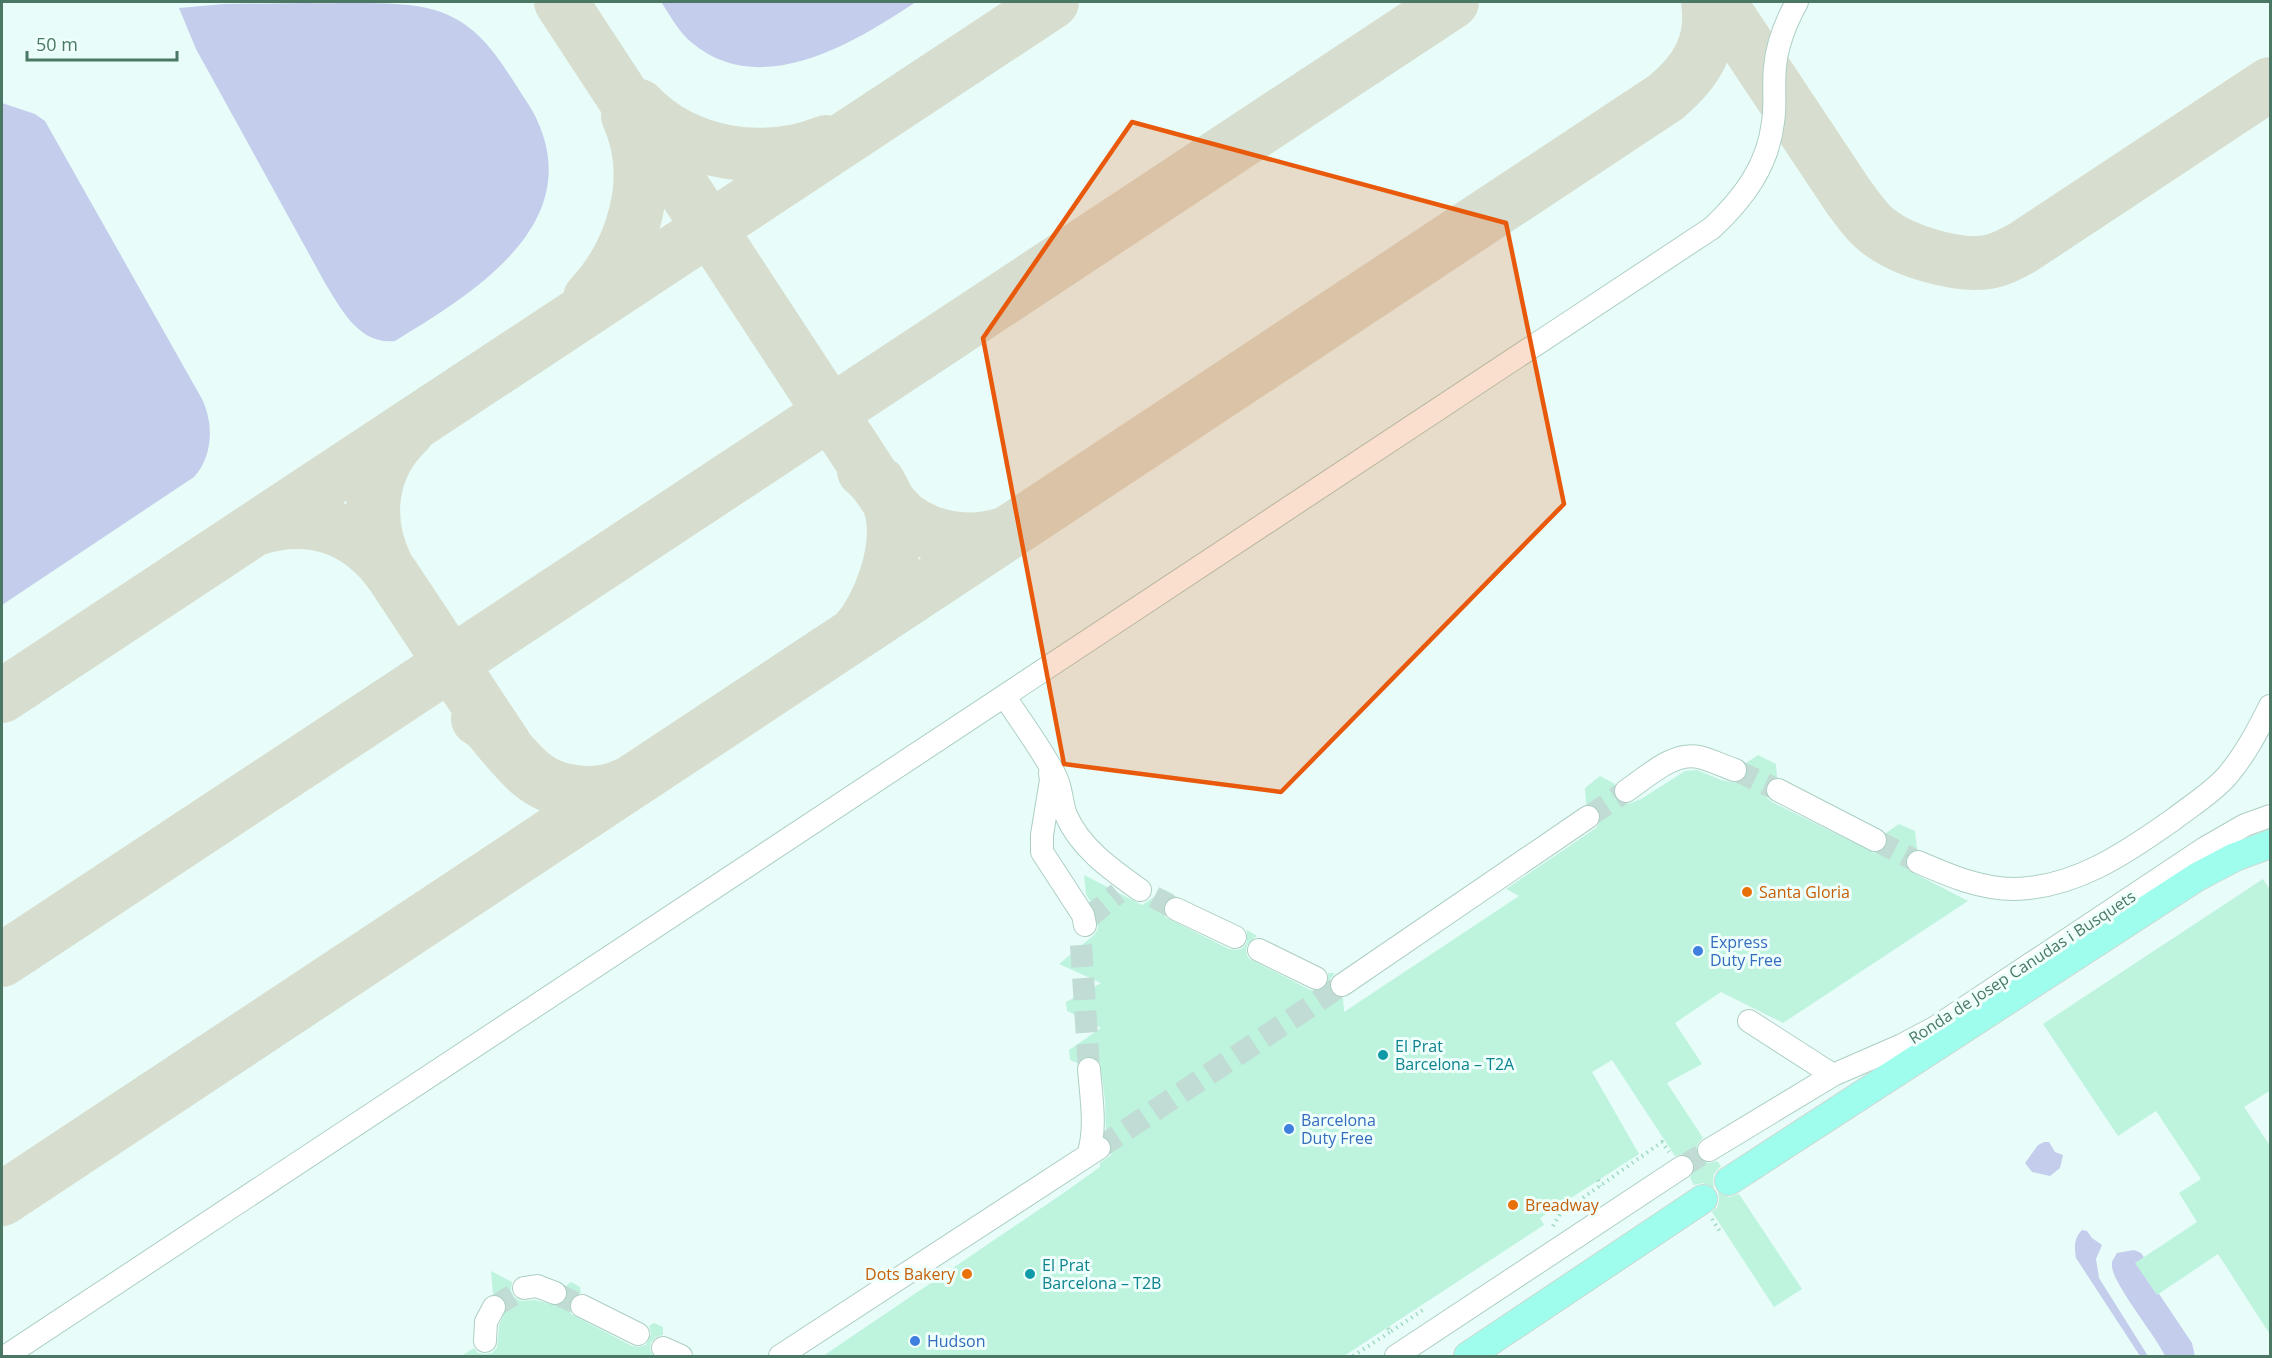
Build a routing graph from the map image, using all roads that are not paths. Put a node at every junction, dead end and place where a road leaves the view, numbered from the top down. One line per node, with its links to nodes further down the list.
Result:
1 (1797, 2): 2 (lane)
2 (1005, 697): 4 (lane); 33 (lane)
3 (2271, 706): 12 (lane)
4 (1046, 760): 13 (lane); 15 (lane)
5 (1735, 770): 7 (lane)
6 (1778, 789): 10 (lane)
7 (1626, 790)
8 (2271, 816): 22 (lane, Ronda de Josep Canudas i Busquets)
9 (1588, 817): 19 (lane)
10 (1875, 840)
11 (2271, 843): 25 (main road, Ronda de Josep Canudas i Busquets)
12 (1918, 862)
13 (1137, 893)
14 (1176, 909): 16 (lane)
15 (1085, 930)
16 (1235, 937)
17 (1259, 950): 18 (lane)
18 (1316, 978)
19 (1345, 982)
20 (1749, 1021): 22 (lane)
21 (1089, 1069): 34 (lane)
22 (1833, 1075): 23 (lane, Ronda de Josep Canudas i Busquets)
23 (1709, 1150)
24 (1682, 1167): 35 (lane)
25 (1730, 1182)
26 (1703, 1199): 36 (main road)
27 (524, 1288): 28 (lane)
28 (555, 1293)
29 (582, 1306): 31 (lane)
30 (494, 1307): 32 (lane)
31 (638, 1334)
32 (485, 1341)
33 (6, 1356)
34 (780, 1356)
35 (1396, 1356)
36 (1468, 1356)

